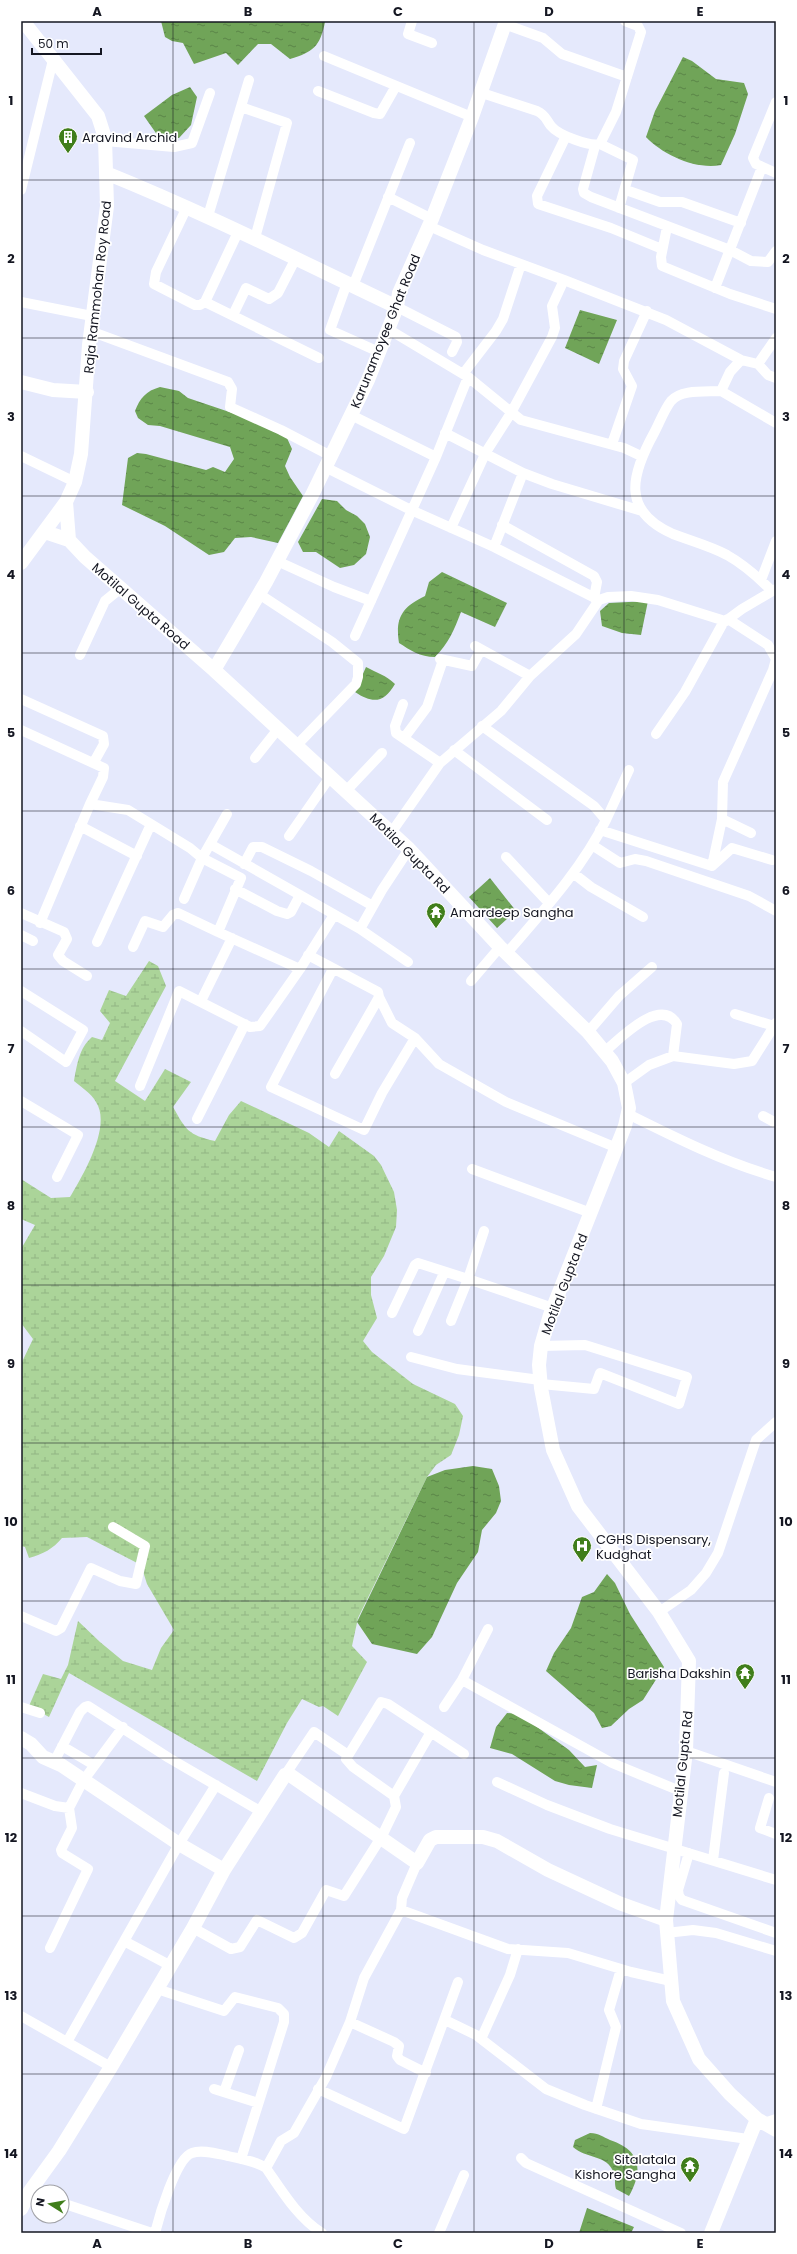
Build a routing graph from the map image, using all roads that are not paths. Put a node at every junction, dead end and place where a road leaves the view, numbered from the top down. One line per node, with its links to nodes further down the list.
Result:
1 (23, 21): 7 (street, Raja Rammohan Roy Road)
2 (412, 21): 5 (street)
3 (625, 21): 8 (street)
4 (505, 22): 8 (street); 12 (street, Karunamoyee Ghat Road)
5 (432, 43)
6 (324, 56): 10 (street)
7 (53, 60): 18 (street, Raja Rammohan Roy Road); 21 (street)
8 (627, 77): 20 (street)
9 (249, 80): 15 (street)
10 (396, 86): 11 (street); 16 (street)
11 (318, 91)
12 (479, 92): 16 (street, Karunamoyee Ghat Road); 17 (street)
13 (210, 93): 18 (street)
14 (776, 102): 22 (street)
15 (241, 107): 31 (street); 36 (street)
16 (472, 117): 32 (street, Karunamoyee Ghat Road)
17 (566, 136): 20 (street); 37 (street)
18 (105, 141): 23 (street, Raja Rammohan Roy Road)
19 (410, 143): 28 (street)
20 (598, 145): 27 (street); 30 (street)
21 (26, 148): 25 (street)
22 (762, 167): 24 (street); 33 (street)
23 (106, 172): 29 (street); 51 (street, Raja Rammohan Roy Road)
24 (776, 173)
25 (22, 179): 26 (street)
26 (21, 190)
27 (626, 190): 30 (street); 33 (street)
28 (388, 197): 32 (street); 43 (street)
29 (187, 206): 31 (street); 46 (street)
30 (619, 208): 34 (street)
31 (208, 216): 35 (street)
32 (431, 222): 41 (street); 48 (street, Karunamoyee Ghat Road)
33 (741, 223): 38 (street)
34 (667, 227): 37 (street); 38 (street)
35 (239, 230): 36 (street); 46 (street)
36 (255, 238): 40 (street)
37 (662, 249): 44 (street)
38 (730, 250): 39 (street); 44 (street)
39 (776, 251)
40 (296, 258): 43 (street); 50 (street)
41 (521, 264): 42 (street); 60 (street)
42 (564, 280): 49 (street); 65 (street)
43 (350, 285): 48 (street); 55 (street)
44 (715, 288): 47 (street)
45 (21, 302): 51 (street)
46 (205, 302): 50 (street)
47 (775, 306)
48 (397, 307): 52 (street, Karunamoyee Ghat Road); 56 (street)
49 (647, 311): 58 (street); 69 (street)
50 (232, 315): 57 (street)
51 (92, 316): 53 (street, Raja Rammohan Roy Road)
52 (388, 329): 55 (street, Karunamoyee Ghat Road); 60 (street)
53 (90, 331): 64 (street, Raja Rammohan Roy Road); 74 (street)
54 (776, 338): 59 (street)
55 (379, 352): 66 (street, Karunamoyee Ghat Road)
56 (452, 352)
57 (319, 358)
58 (741, 360): 59 (street); 63 (street)
59 (758, 364): 61 (street)
60 (466, 376): 65 (street); 68 (street)
61 (776, 378)
62 (21, 382): 64 (street)
63 (720, 391): 67 (street); 72 (street)
64 (86, 392): 76 (street, Raja Rammohan Roy Road)
65 (511, 413): 69 (street); 70 (street)
66 (351, 415): 73 (street); 74 (street, Karunamoyee Ghat Road)
67 (776, 423)
68 (445, 433): 70 (street); 73 (street)
69 (612, 444): 72 (street)
70 (486, 452): 75 (street); 81 (street)
71 (21, 456): 76 (street)
72 (641, 456): 79 (street)
73 (436, 457): 78 (street)
74 (328, 462): 78 (street); 86 (street, Karunamoyee Ghat Road)
75 (523, 473): 79 (street); 80 (street)
76 (75, 482): 77 (street, Raja Rammohan Roy Road)
77 (66, 502): 82 (street, Raja Rammohan Roy Road); 83 (street)
78 (411, 510): 81 (street); 93 (street)
79 (642, 511): 88 (street)
80 (502, 525): 85 (street); 92 (street)
81 (451, 528): 85 (street)
82 (45, 532): 83 (street, Motilal Gupta Road); 87 (street, Raja Rammohan Roy Road)
83 (69, 540): 89 (street, Motilal Gupta Road)
84 (776, 541): 88 (street)
85 (494, 547): 92 (street)
86 (277, 561): 91 (street, Karunamoyee Ghat Road); 93 (street)
87 (21, 563)
88 (761, 580): 90 (street)
89 (120, 588): 96 (street); 97 (street, Motilal Gupta Road)
90 (774, 590): 94 (street)
91 (259, 594): 97 (street, Karunamoyee Ghat Road); 107 (street)
92 (597, 599): 94 (street); 99 (street)
93 (371, 601): 95 (street)
94 (727, 620): 98 (street); 105 (street)
95 (355, 636)
96 (80, 655)
97 (214, 670): 103 (street, Motilal Gupta Rd)
98 (774, 671): 118 (street)
99 (530, 676): 102 (street); 106 (street)
100 (21, 700): 111 (street)
101 (403, 704): 106 (street)
102 (482, 726): 108 (street); 120 (street)
103 (278, 729): 107 (street, Motilal Gupta Rd); 110 (street)
104 (21, 730): 111 (street)
105 (656, 734)
106 (404, 738): 112 (street)
107 (296, 746): 114 (street, Motilal Gupta Rd)
108 (454, 750): 112 (street); 119 (street)
109 (382, 753): 115 (street)
110 (255, 758)
111 (94, 762): 116 (street)
112 (440, 763): 124 (street)
113 (629, 770): 120 (street)
114 (330, 777): 115 (street, Motilal Gupta Rd); 126 (street)
115 (346, 791): 124 (street, Motilal Gupta Rd)
116 (90, 804): 121 (street); 122 (street)
117 (227, 814): 127 (street)
118 (722, 819): 125 (street); 135 (street)
119 (547, 820)
120 (606, 820): 123 (street)
121 (151, 824): 130 (street); 132 (street)
122 (80, 826): 130 (street); 146 (street)
123 (600, 830): 128 (street); 135 (street)
124 (392, 833): 129 (street, Motilal Gupta Rd)
125 (751, 833)
126 (289, 836)
127 (210, 844): 132 (street); 134 (street)
128 (592, 845): 136 (street); 142 (street)
129 (409, 849): 141 (street); 154 (street, Motilal Gupta Rd)
130 (137, 856): 152 (street)
131 (506, 857): 140 (street)
132 (202, 858): 137 (street); 139 (street)
133 (772, 860): 135 (street)
134 (244, 864): 138 (street); 141 (street)
135 (712, 866)
136 (573, 873): 140 (street); 145 (street)
137 (236, 889): 138 (street); 148 (street)
138 (300, 895): 144 (street)
139 (184, 899)
140 (549, 904): 154 (street)
141 (373, 906): 147 (street)
142 (776, 910)
143 (21, 913): 146 (street)
144 (334, 915): 147 (street); 155 (street)
145 (643, 917)
146 (40, 923): 160 (street)
147 (360, 929): 156 (street)
148 (218, 932): 150 (street); 153 (street)
149 (21, 935): 151 (street)
150 (232, 938): 158 (street); 164 (street)
151 (33, 941)
152 (98, 942)
153 (133, 947)
154 (503, 950): 161 (street); 169 (street, Motilal Gupta Rd)
155 (308, 955): 158 (street); 159 (street)
156 (408, 962)
157 (652, 967): 169 (street)
158 (300, 969): 166 (street)
159 (333, 969): 163 (street); 170 (street)
160 (87, 976)
161 (471, 981)
162 (21, 991): 168 (street)
163 (378, 997): 170 (street); 173 (street)
164 (201, 1001): 166 (street); 175 (street)
165 (735, 1014): 167 (street)
166 (245, 1024): 179 (street)
167 (774, 1030): 172 (street)
168 (21, 1032)
169 (588, 1032): 171 (street, Motilal Gupta Rd)
170 (415, 1038): 181 (street)
171 (604, 1052): 172 (street); 174 (street, Motilal Gupta Rd)
172 (672, 1056): 174 (street)
173 (335, 1074)
174 (624, 1083): 177 (street, Motilal Gupta Rd)
175 (140, 1086)
176 (21, 1100): 183 (street)
177 (628, 1114): 181 (street, Motilal Gupta Rd); 184 (street)
178 (763, 1116): 180 (street)
179 (197, 1119)
180 (776, 1123)
181 (617, 1148): 185 (street, Motilal Gupta Rd)
182 (472, 1169): 185 (street)
183 (57, 1176)
184 (776, 1177)
185 (591, 1212): 189 (street, Motilal Gupta Rd)
186 (484, 1231): 188 (street)
187 (444, 1272): 188 (street); 190 (street); 192 (street)
188 (468, 1279): 189 (street); 191 (street)
189 (553, 1308): 193 (street, Motilal Gupta Rd)
190 (392, 1313)
191 (451, 1321)
192 (418, 1331)
193 (541, 1346): 195 (street, Motilal Gupta Rd); 195 (street)
194 (411, 1357): 195 (street)
195 (541, 1382): 198 (street, Motilal Gupta Rd)
196 (776, 1422): 198 (street)
197 (113, 1527): 199 (street)
198 (659, 1612): 209 (street, Motilal Gupta Rd)
199 (21, 1616)
200 (488, 1629): 201 (street)
201 (462, 1680): 203 (street); 220 (street)
202 (21, 1707): 204 (street)
203 (444, 1707)
204 (40, 1713)
205 (123, 1727): 208 (street); 213 (street); 219 (street)
206 (431, 1732): 210 (street); 211 (street); 222 (street)
207 (21, 1738): 212 (street)
208 (62, 1746): 212 (street); 213 (street)
209 (686, 1751): 218 (street); 220 (street, Motilal Gupta Rd)
210 (348, 1754): 215 (street); 222 (street)
211 (464, 1754)
212 (54, 1762): 216 (street)
213 (94, 1765): 216 (street)
214 (724, 1773): 231 (street)
215 (285, 1775): 225 (street); 227 (street)
216 (83, 1781): 224 (street); 228 (street)
217 (497, 1782): 229 (street)
218 (776, 1782)
219 (216, 1785): 225 (street); 228 (street)
220 (680, 1791): 229 (street, Motilal Gupta Rd)
221 (21, 1793): 224 (street)
222 (394, 1796): 227 (street)
223 (769, 1798): 226 (street)
224 (69, 1808): 240 (street)
225 (260, 1811): 233 (street)
226 (776, 1834)
227 (380, 1838): 232 (street); 237 (street)
228 (179, 1844): 233 (street); 239 (street)
229 (673, 1849): 230 (street); 236 (street, Motilal Gupta Rd)
230 (689, 1853): 231 (street); 238 (street)
231 (712, 1860): 234 (street)
232 (417, 1863): 235 (street); 236 (street)
233 (224, 1870): 237 (street)
234 (776, 1880)
235 (401, 1910): 241 (street); 250 (street)
236 (666, 1926): 242 (street); 245 (street, Motilal Gupta Rd)
237 (193, 1928): 243 (street)
238 (776, 1933)
239 (124, 1941): 243 (street); 252 (street)
240 (50, 1948)
241 (518, 1949): 244 (street); 251 (street)
242 (776, 1951)
243 (171, 1966): 247 (street)
244 (621, 1969): 245 (street); 260 (street)
245 (671, 1981): 261 (street, Motilal Gupta Rd)
246 (458, 1982): 249 (street)
247 (157, 1989): 254 (street); 259 (street)
248 (21, 2016): 252 (street)
249 (445, 2020): 251 (street); 255 (street)
250 (350, 2022): 255 (street); 257 (street)
251 (481, 2039): 260 (street)
252 (67, 2042): 254 (street)
253 (239, 2050): 258 (street)
254 (111, 2067): 267 (street)
255 (426, 2072): 257 (street)
256 (214, 2089): 258 (street)
257 (318, 2089): 265 (street)
258 (224, 2092): 259 (street)
259 (258, 2103): 264 (street)
260 (596, 2109): 262 (street)
261 (768, 2123): 262 (street, Motilal Gupta Rd)
262 (748, 2139): 276 (street, Motilal Gupta Rd)
263 (521, 2158): 275 (street)
264 (241, 2159): 265 (street); 272 (street)
265 (266, 2168): 273 (street)
266 (464, 2175): 274 (street)
267 (39, 2184)
268 (30, 2197): 270 (street)
269 (70, 2206): 271 (street)
270 (21, 2209)
271 (152, 2233)
272 (155, 2233)
273 (322, 2233)
274 (439, 2233)
275 (681, 2233)
276 (712, 2233)

